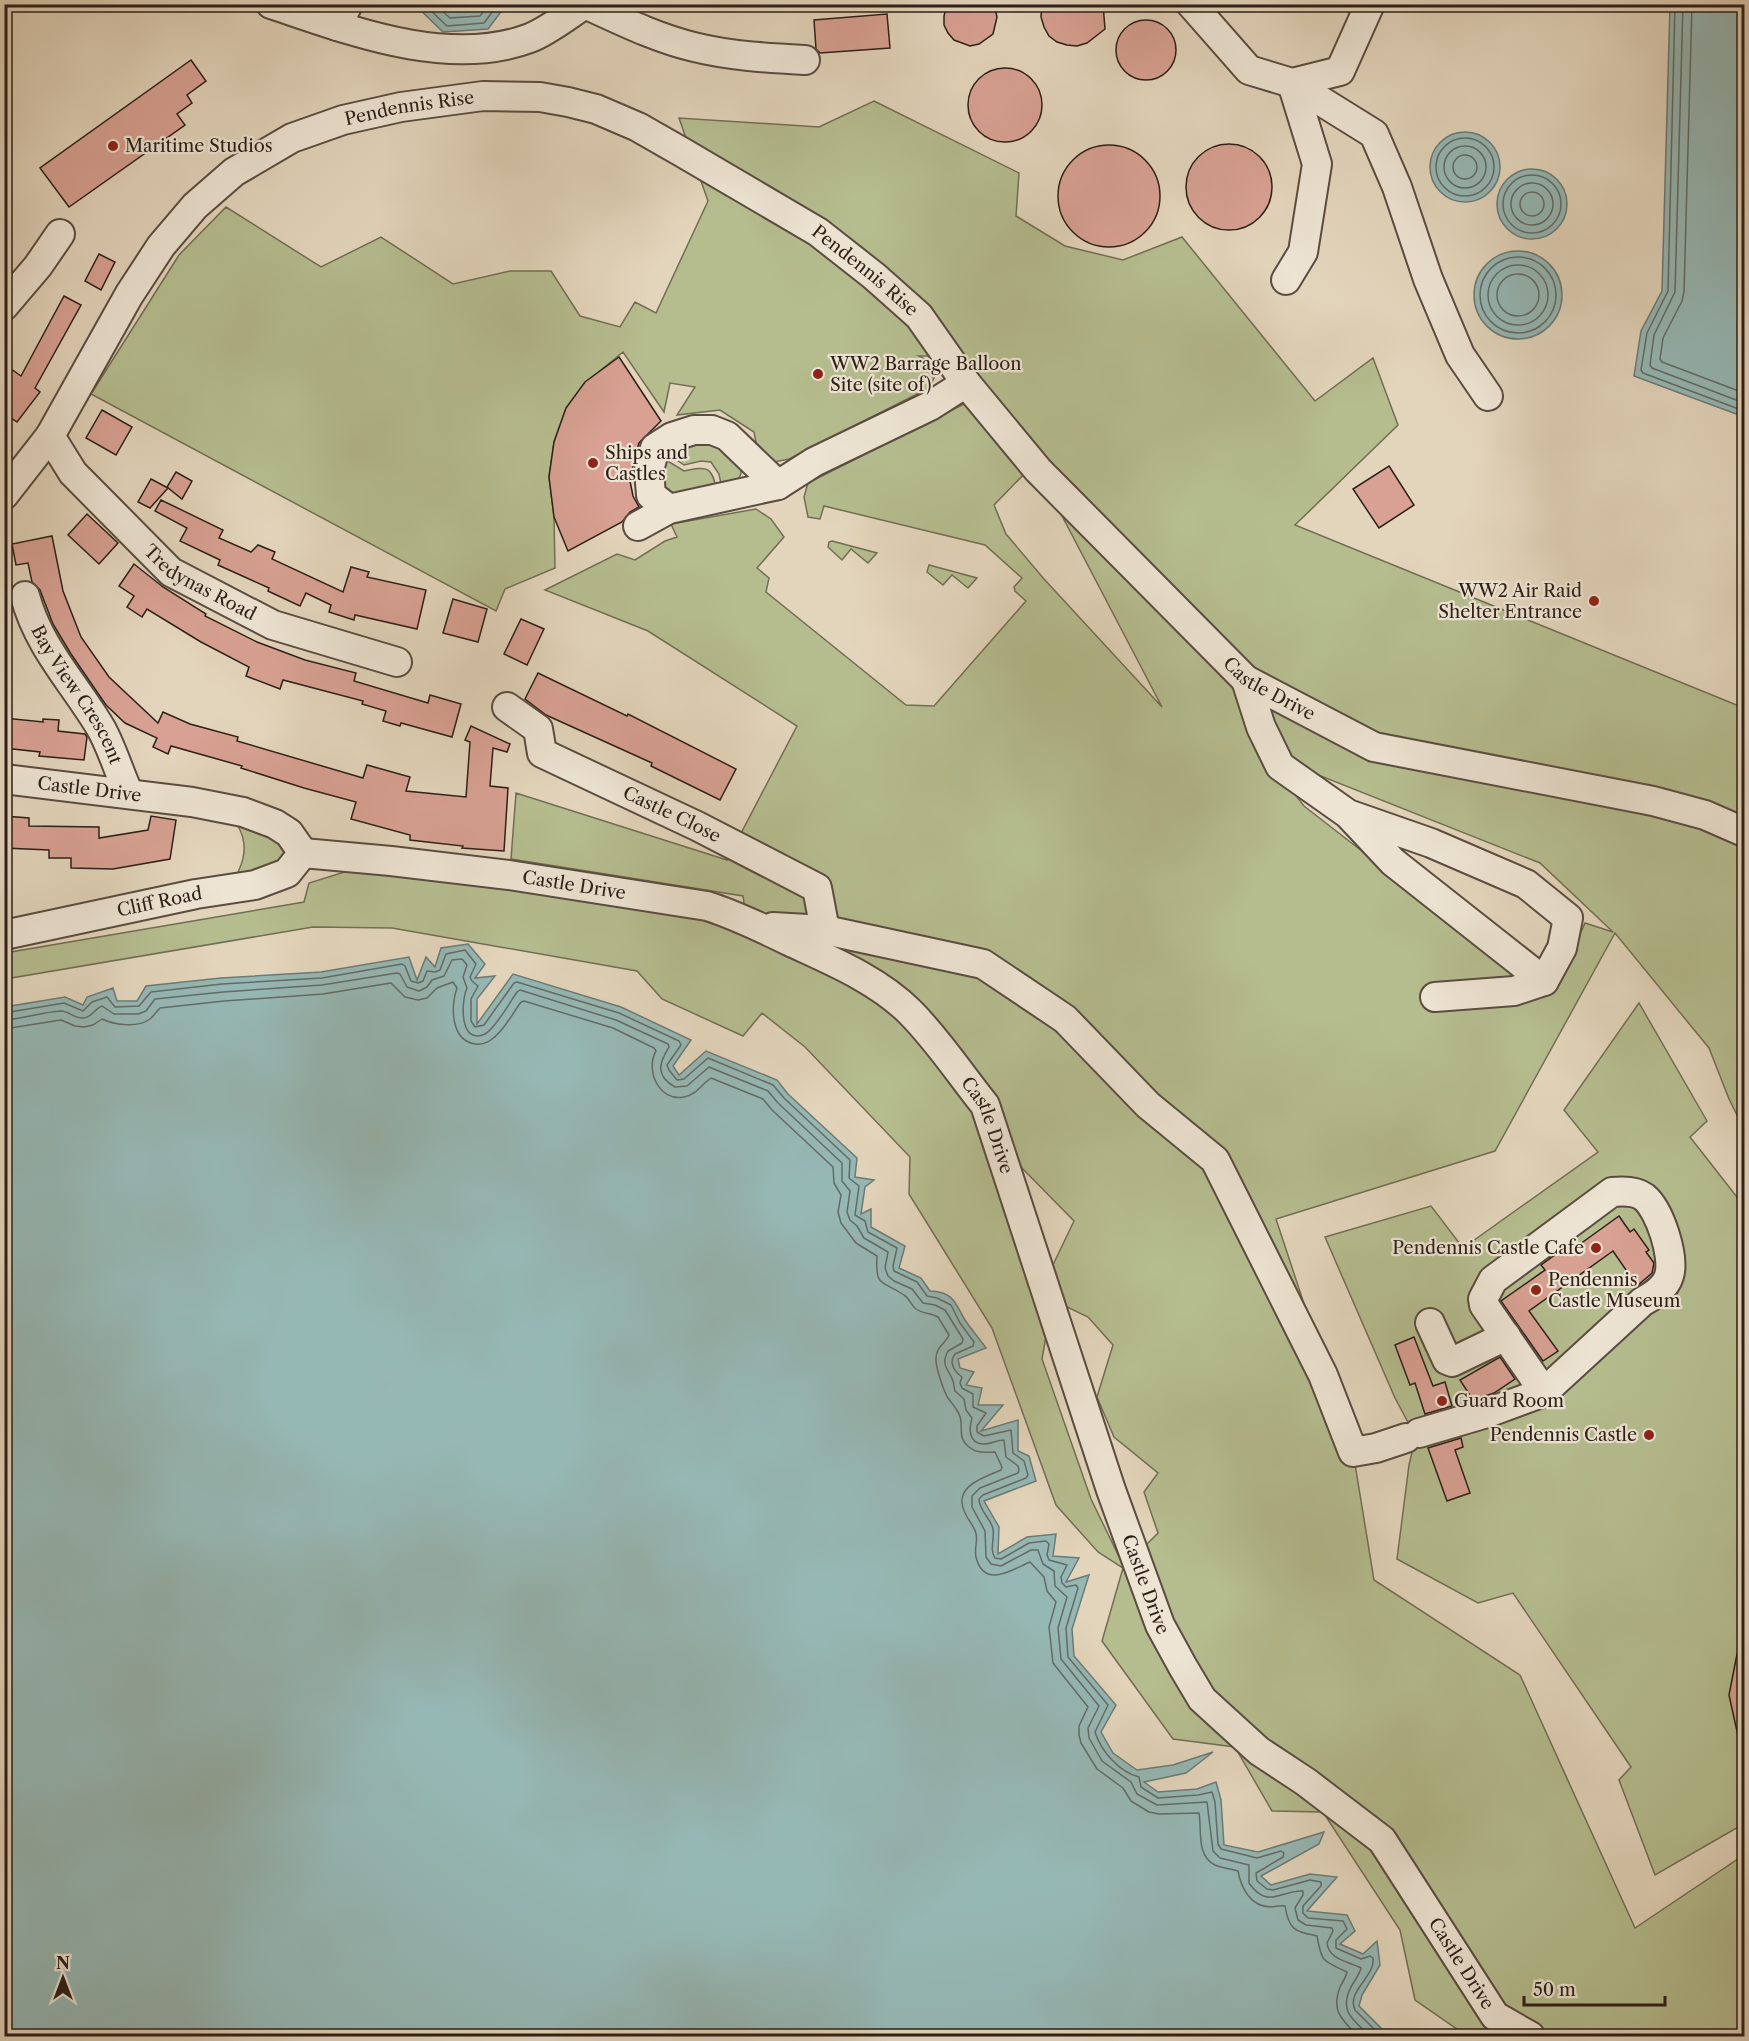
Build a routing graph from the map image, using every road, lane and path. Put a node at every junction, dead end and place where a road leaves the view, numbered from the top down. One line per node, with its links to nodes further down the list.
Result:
1 (271, 4): 4 (street)
2 (1191, 4): 6 (street)
3 (1370, 4): 6 (street)
4 (342, 15): 5 (street)
5 (805, 60)
6 (1292, 83): 8 (street); 12 (street)
7 (60, 234): 9 (street)
8 (1286, 280)
9 (4, 306)
10 (928, 327): 11 (street, Castle Drive); 13 (street, Pendennis Rise)
11 (966, 383): 14 (street); 20 (street, Castle Drive)
12 (1488, 396)
13 (50, 436): 15 (street, Pendennis Rise); 19 (street, Tredynas Road)
14 (778, 485): 16 (street); 16 (street)
15 (4, 495)
16 (669, 509): 17 (street)
17 (639, 526)
18 (25, 596): 23 (street, Bay View Crescent)
19 (397, 662)
20 (1246, 680): 24 (street); 25 (street, Castle Drive)
21 (507, 707): 28 (street, Castle Close)
22 (4, 779): 23 (street, Castle Drive)
23 (129, 794): 26 (street, Castle Drive)
24 (1348, 814): 30 (street); 30 (street)
25 (1744, 832)
26 (303, 853): 27 (street, Castle Drive); 29 (street, Cliff Road)
27 (758, 927): 28 (street); 35 (street, Castle Drive)
28 (825, 930): 34 (street)
29 (4, 936)
30 (1544, 981): 31 (street)
31 (1435, 997)
32 (1430, 1323): 33 (street)
33 (1506, 1336): 34 (street); 34 (street)
34 (1544, 1392)
35 (1530, 2037)

